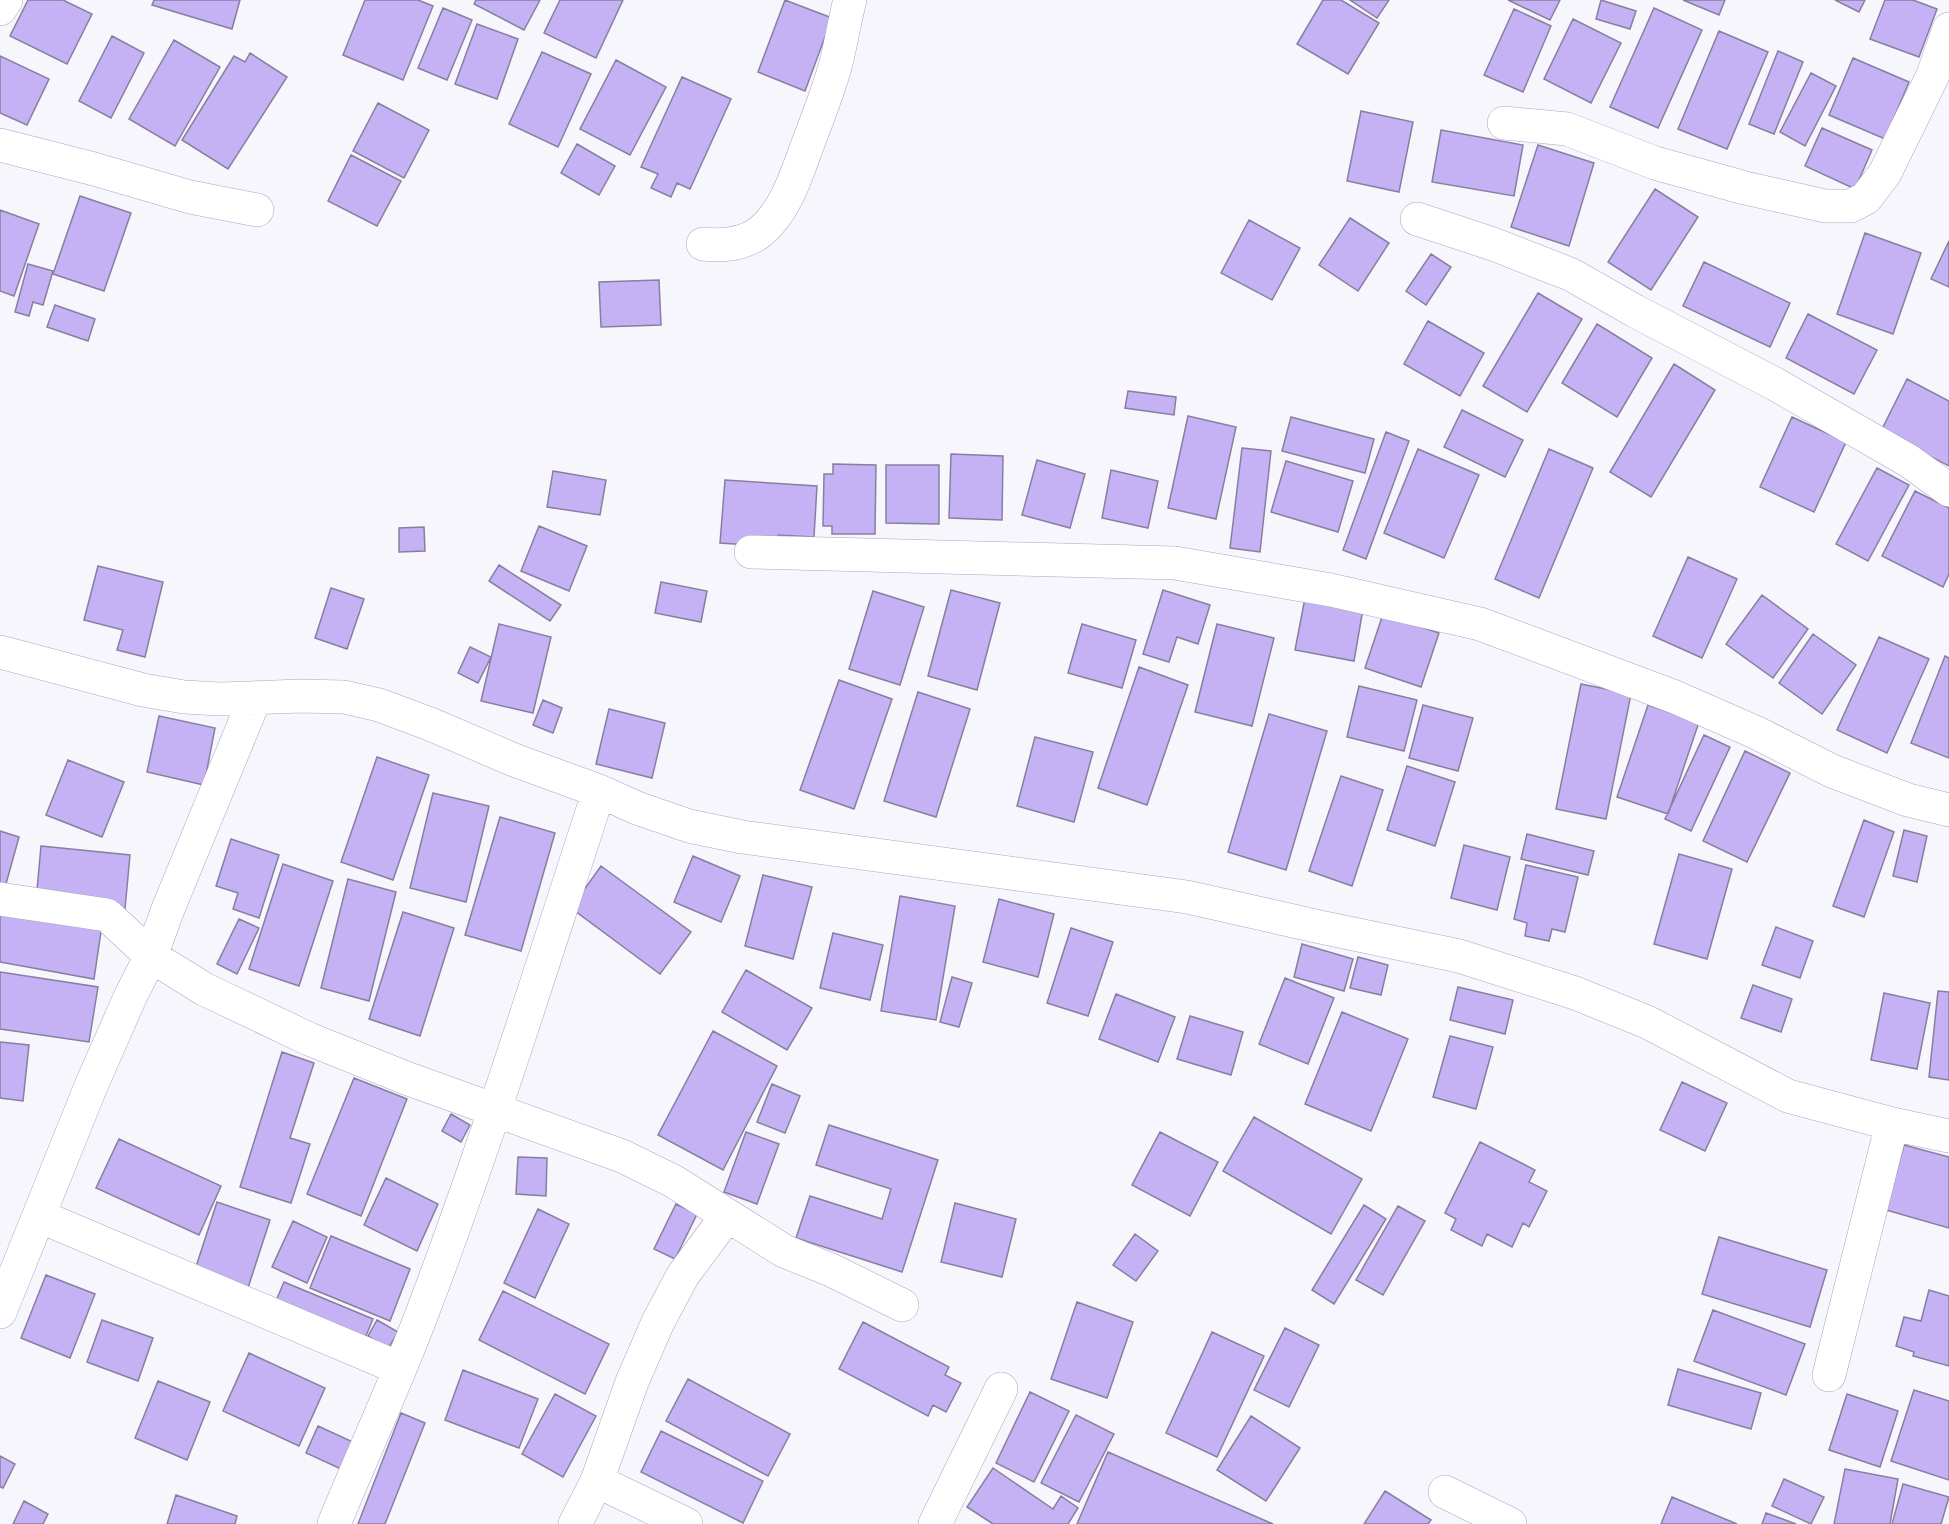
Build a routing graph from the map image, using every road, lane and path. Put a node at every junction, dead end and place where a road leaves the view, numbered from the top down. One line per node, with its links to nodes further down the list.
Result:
1 (6, 0): 3 (street)
2 (850, 0): 9 (street)
3 (0, 9)
4 (1949, 29): 5 (street)
5 (1504, 123)
6 (0, 145): 7 (street)
7 (257, 210)
8 (1416, 219): 10 (street)
9 (703, 244)
10 (1949, 490)
11 (751, 552): 15 (street)
12 (0, 652): 13 (street)
13 (255, 698): 14 (street); 17 (street)
14 (599, 791): 18 (street); 19 (street)
15 (1949, 810)
16 (0, 899): 17 (street)
17 (151, 956): 18 (street); 21 (street)
18 (495, 1110): 22 (street); 25 (street)
19 (1892, 1124): 20 (street); 26 (street)
20 (1949, 1137)
21 (39, 1216): 24 (street); 25 (street)
22 (727, 1216): 23 (street); 28 (street)
23 (902, 1305)
24 (0, 1312)
25 (399, 1368): 30 (street)
26 (1829, 1375)
27 (1001, 1389): 33 (street)
28 (597, 1481): 31 (street); 32 (street)
29 (1445, 1492): 34 (street)
30 (334, 1524)
31 (575, 1524)
32 (686, 1524)
33 (935, 1524)
34 (1510, 1524)

